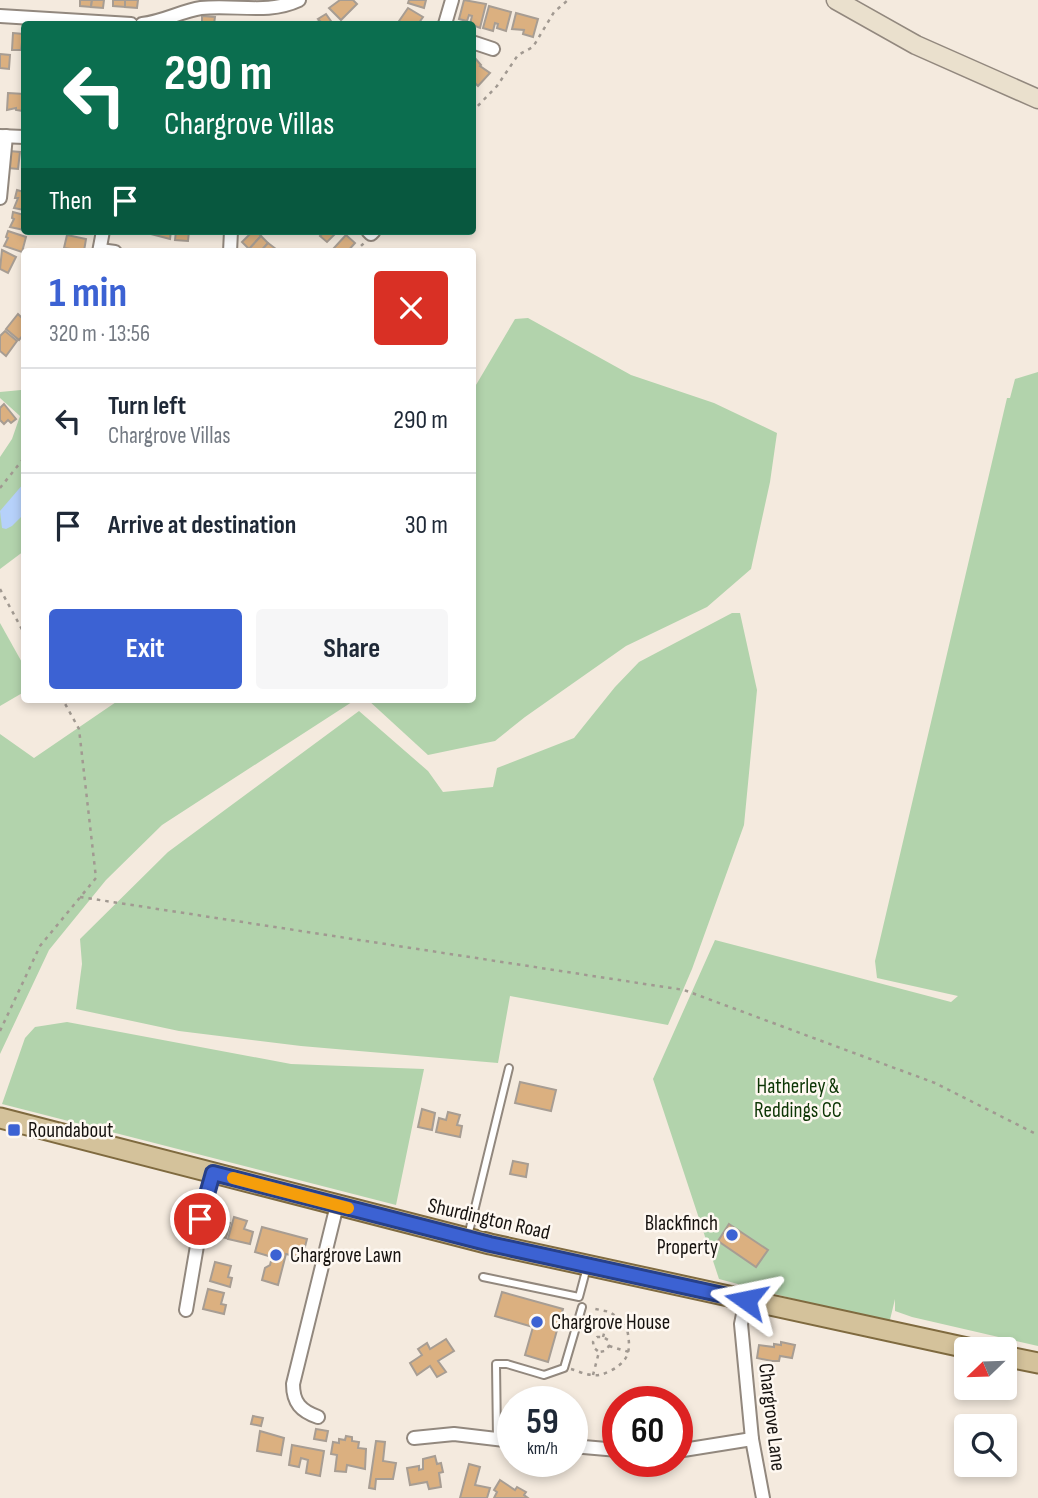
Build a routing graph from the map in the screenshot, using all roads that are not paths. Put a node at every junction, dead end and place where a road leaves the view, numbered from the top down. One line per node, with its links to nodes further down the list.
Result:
1 (299, 0): 6 (street)
2 (452, 0): 7 (street)
3 (836, 0): 10 (street)
4 (0, 16): 5 (street)
5 (82, 21)
6 (157, 21)
7 (446, 21)
8 (476, 43): 9 (street)
9 (493, 49)
10 (1038, 99)
11 (3, 136): 12 (street); 13 (street)
12 (21, 137)
13 (0, 198)
14 (509, 1068): 18 (lane)
15 (0, 1118): 16 (main road, Shurdington Road)
16 (213, 1173): 17 (main road, Shurdington Road); 23 (street)
17 (337, 1205): 18 (main road, Shurdington Road); 28 (street)
18 (468, 1238): 19 (main road, Shurdington Road)
19 (587, 1265): 20 (lane); 21 (main road, Shurdington Road)
20 (483, 1277)
21 (746, 1300): 24 (main road, Shurdington Road); 30 (street, Chargrove Lane)
22 (582, 1307): 27 (lane)
23 (186, 1310)
24 (954, 1345)
25 (1017, 1359): 26 (main road)
26 (1038, 1363)
27 (497, 1402)
28 (318, 1417)
29 (414, 1438): 31 (street)
30 (752, 1439): 32 (street); 33 (street, Chargrove Lane)
31 (497, 1440)
32 (693, 1448)
33 (763, 1498)

